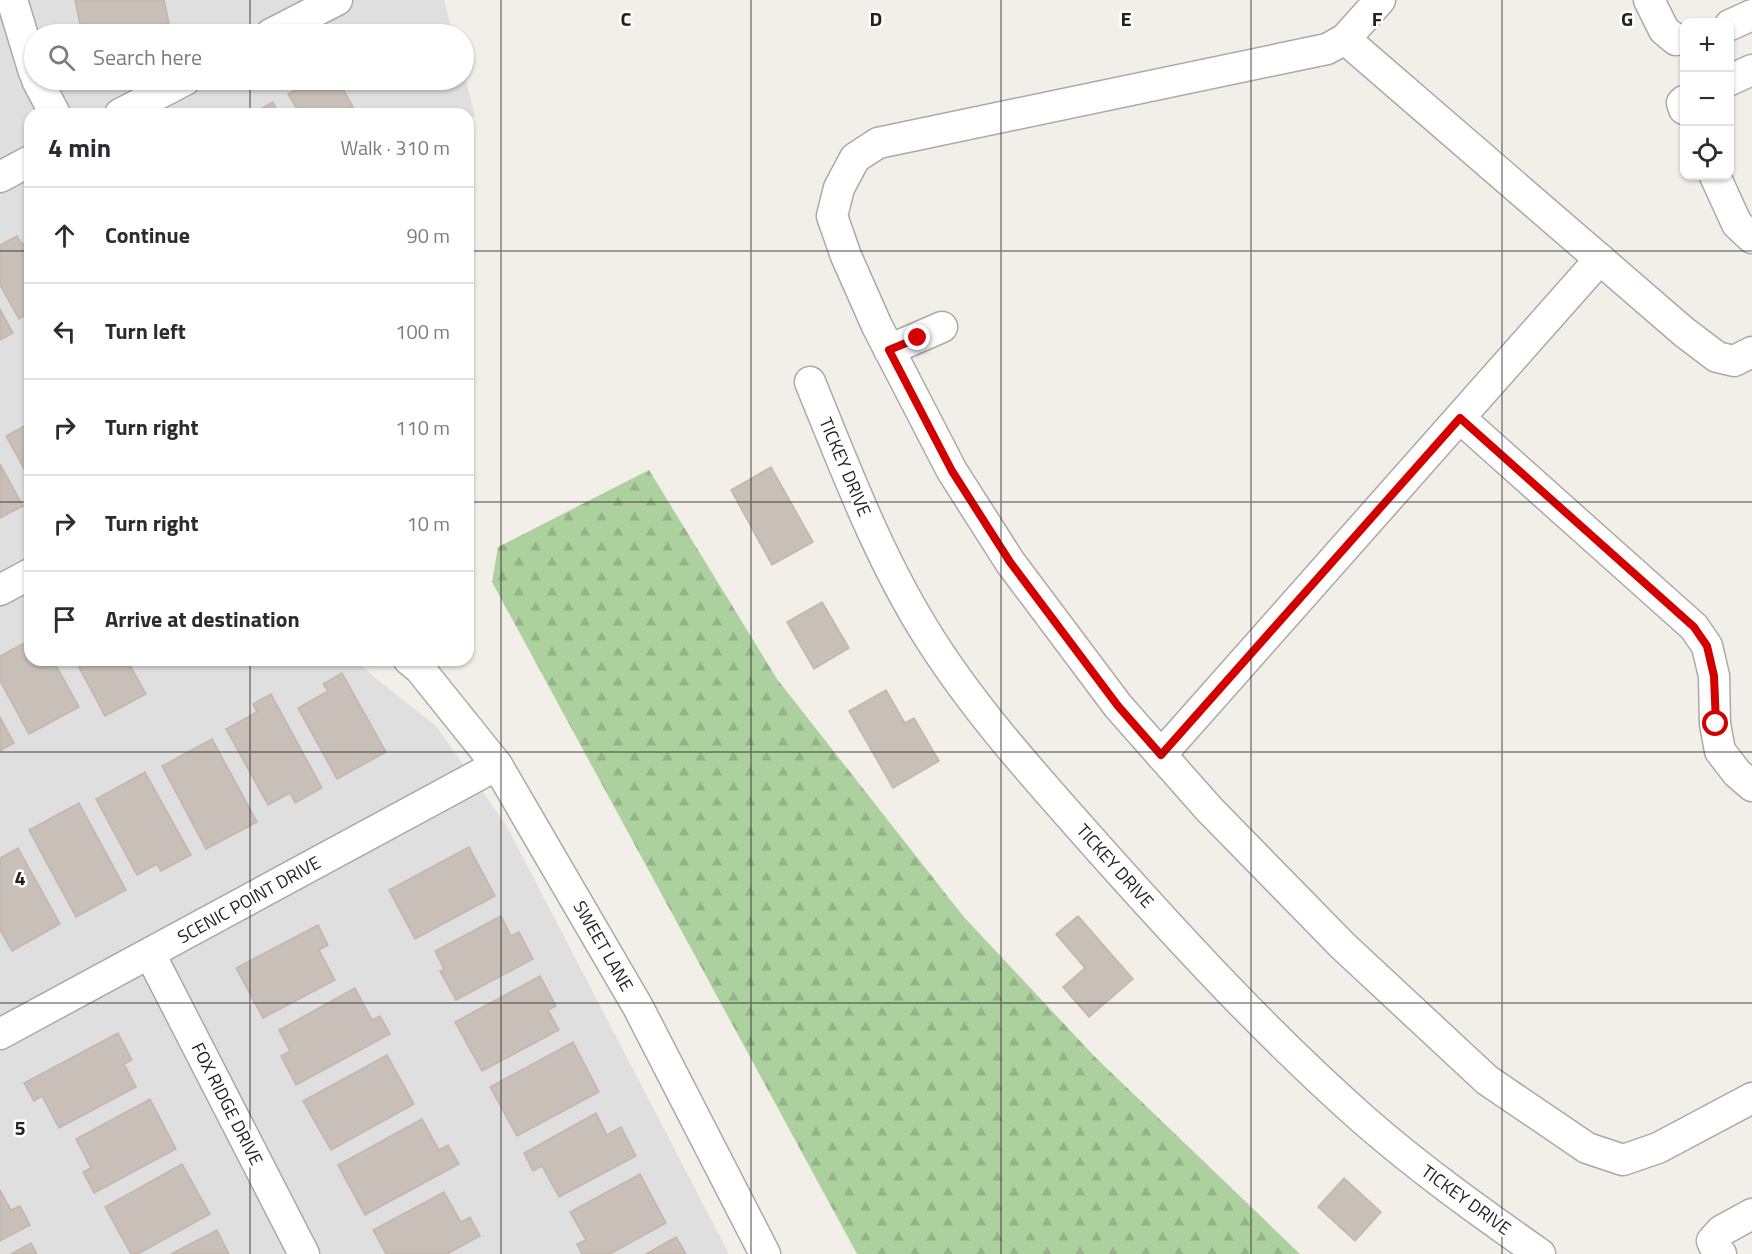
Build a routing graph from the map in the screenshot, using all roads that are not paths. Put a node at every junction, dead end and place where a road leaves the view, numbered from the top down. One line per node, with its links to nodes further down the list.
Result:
1 (12, 0): 8 (street)
2 (337, 0): 7 (street)
3 (1380, 0): 9 (street)
4 (1649, 0): 10 (street)
5 (1752, 15): 6 (street)
6 (1734, 23)
7 (290, 24)
8 (24, 39)
9 (1345, 39): 21 (street); 23 (street)
10 (1680, 40)
11 (1752, 70): 12 (street)
12 (1734, 78)
13 (42, 90): 15 (street)
14 (166, 90): 16 (street)
15 (52, 108)
16 (131, 108)
17 (24, 164): 18 (street)
18 (0, 177)
19 (1717, 180): 20 (street)
20 (1752, 238)
21 (1600, 260): 24 (street); 26 (street)
22 (942, 327): 23 (street)
23 (889, 350): 30 (street)
24 (1752, 352)
25 (810, 382): 39 (street, TICKEY DRIVE)
26 (1460, 418): 30 (street); 32 (street)
27 (24, 577): 28 (street)
28 (0, 590)
29 (416, 666): 31 (street, SWEET LANE)
30 (1161, 755): 35 (street)
31 (497, 765): 33 (street, SCENIC POINT DRIVE); 38 (street, SWEET LANE)
32 (1752, 786)
33 (150, 954): 34 (street, SCENIC POINT DRIVE); 37 (street, FOX RIDGE DRIVE)
34 (0, 1034)
35 (1752, 1098)
36 (1752, 1214): 40 (street)
37 (304, 1254)
38 (765, 1254)
39 (1540, 1254)
40 (1721, 1254)

